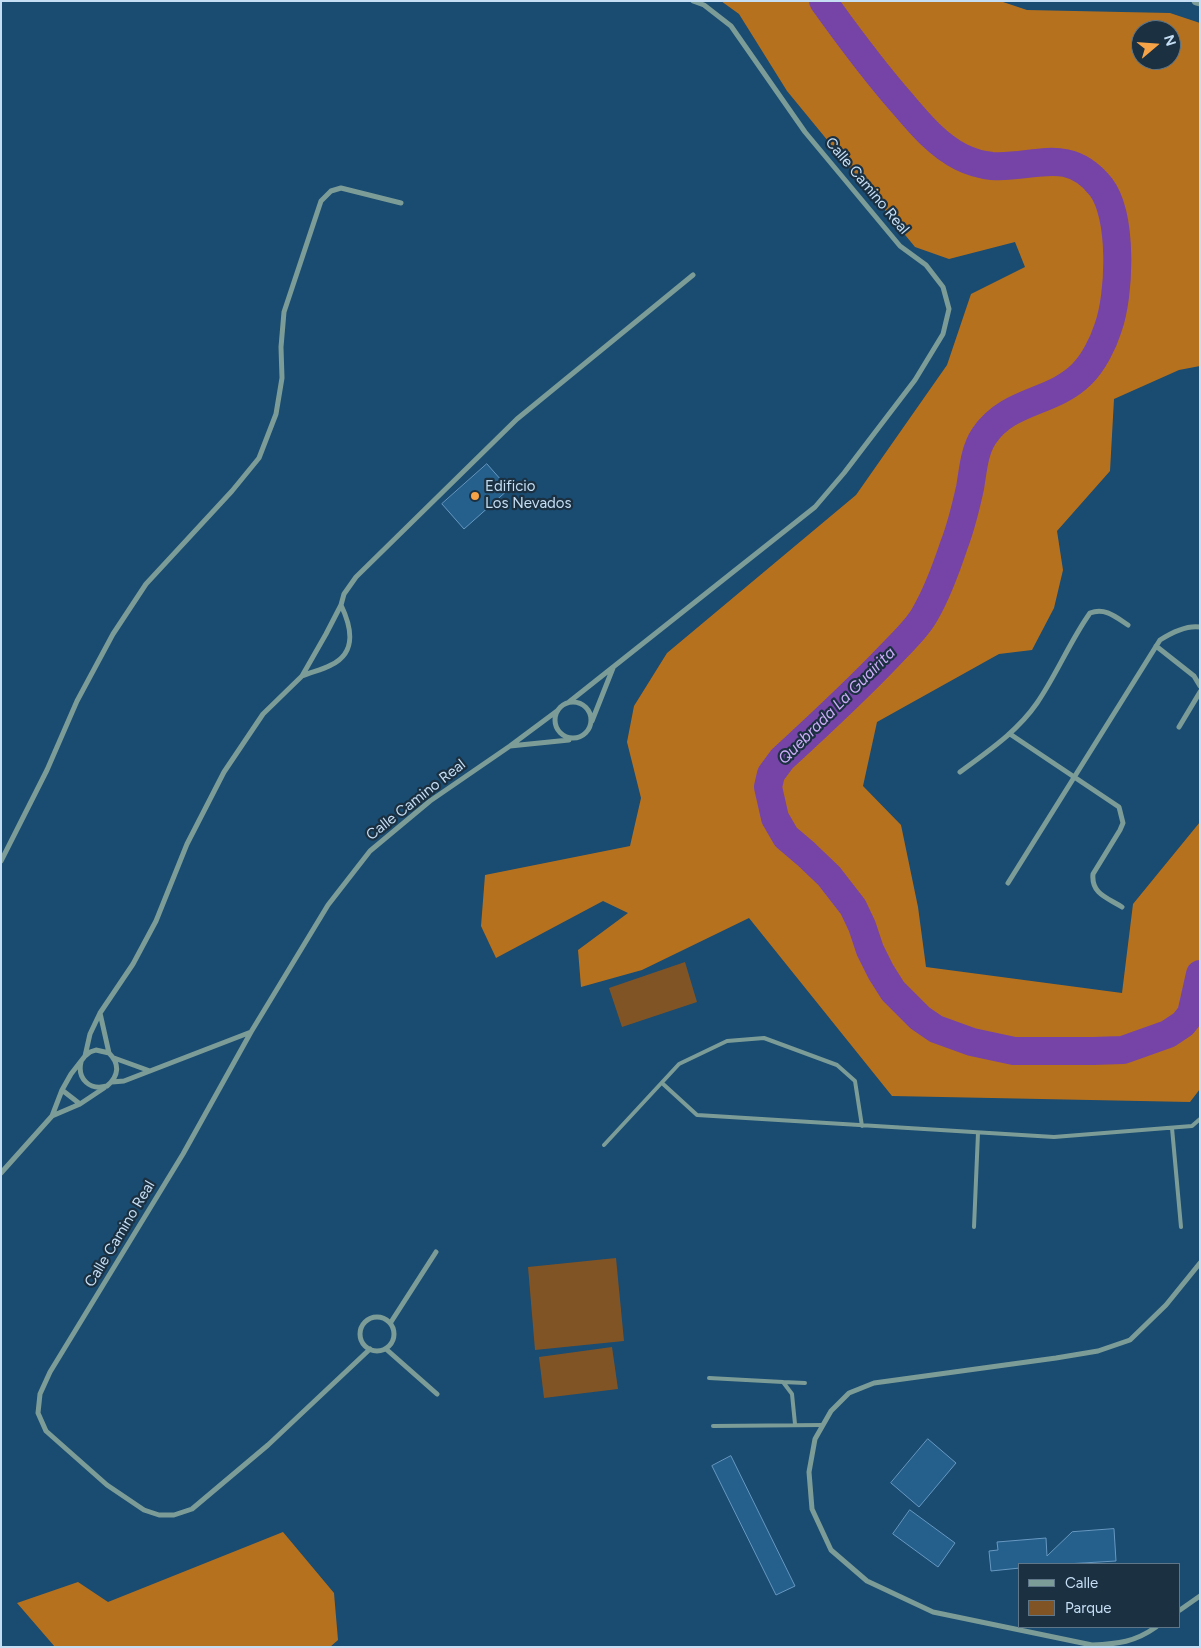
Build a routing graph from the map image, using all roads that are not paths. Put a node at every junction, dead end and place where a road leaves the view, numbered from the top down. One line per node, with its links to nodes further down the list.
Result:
1 (693, 1): 10 (street, Calle Camino Real)
2 (1196, 1): 3 (street)
3 (1200, 2)
4 (401, 203): 23 (street)
5 (693, 275): 6 (street)
6 (341, 605): 11 (street); 11 (street)
7 (1128, 625): 18 (street)
8 (1200, 628): 9 (street)
9 (1156, 646): 12 (street); 22 (street)
10 (613, 668): 14 (street, Calle Camino Real); 16 (street, Calle Camino Real)
11 (302, 676): 26 (street)
12 (1200, 686)
13 (1200, 692): 17 (street)
14 (569, 702): 15 (street, Calle Camino Real); 16 (street)
15 (557, 711): 19 (street); 20 (street, Calle Camino Real)
16 (592, 722): 19 (street, Calle Camino Real)
17 (1178, 727)
18 (1010, 734): 21 (street); 22 (street)
19 (576, 739): 20 (street, Calle Camino Real)
20 (510, 746): 27 (street, Calle Camino Real)
21 (960, 772)
22 (1074, 777): 24 (street); 25 (street)
23 (1, 861)
24 (1008, 883)
25 (1122, 907)
26 (100, 1013): 28 (street); 29 (street)
27 (251, 1032): 31 (street); 49 (street, Calle Camino Real)
28 (111, 1055): 29 (street); 31 (street); 32 (street)
29 (85, 1056): 30 (street)
30 (81, 1062): 34 (street); 35 (street)
31 (151, 1071): 32 (street)
32 (112, 1082): 34 (street)
33 (662, 1083): 39 (lane); 39 (lane); 42 (lane)
34 (107, 1086): 36 (street)
35 (62, 1090): 36 (street); 37 (street)
36 (80, 1104): 37 (street)
37 (52, 1116): 43 (street)
38 (1200, 1119): 40 (lane)
39 (862, 1126): 41 (lane)
40 (1172, 1128): 41 (lane); 45 (lane)
41 (978, 1133): 44 (lane)
42 (604, 1146)
43 (1, 1173)
44 (974, 1227)
45 (1181, 1227)
46 (436, 1252): 48 (street)
47 (1200, 1263): 56 (street)
48 (391, 1322): 49 (street); 50 (street)
49 (370, 1349): 50 (street)
50 (386, 1349): 54 (street)
51 (709, 1378): 52 (lane)
52 (783, 1382): 53 (lane); 55 (lane)
53 (806, 1383)
54 (437, 1394)
55 (796, 1424): 56 (lane); 57 (lane)
56 (823, 1425): 60 (street)
57 (713, 1426)
58 (1200, 1596): 59 (street)
59 (1181, 1609)
60 (1155, 1628)

